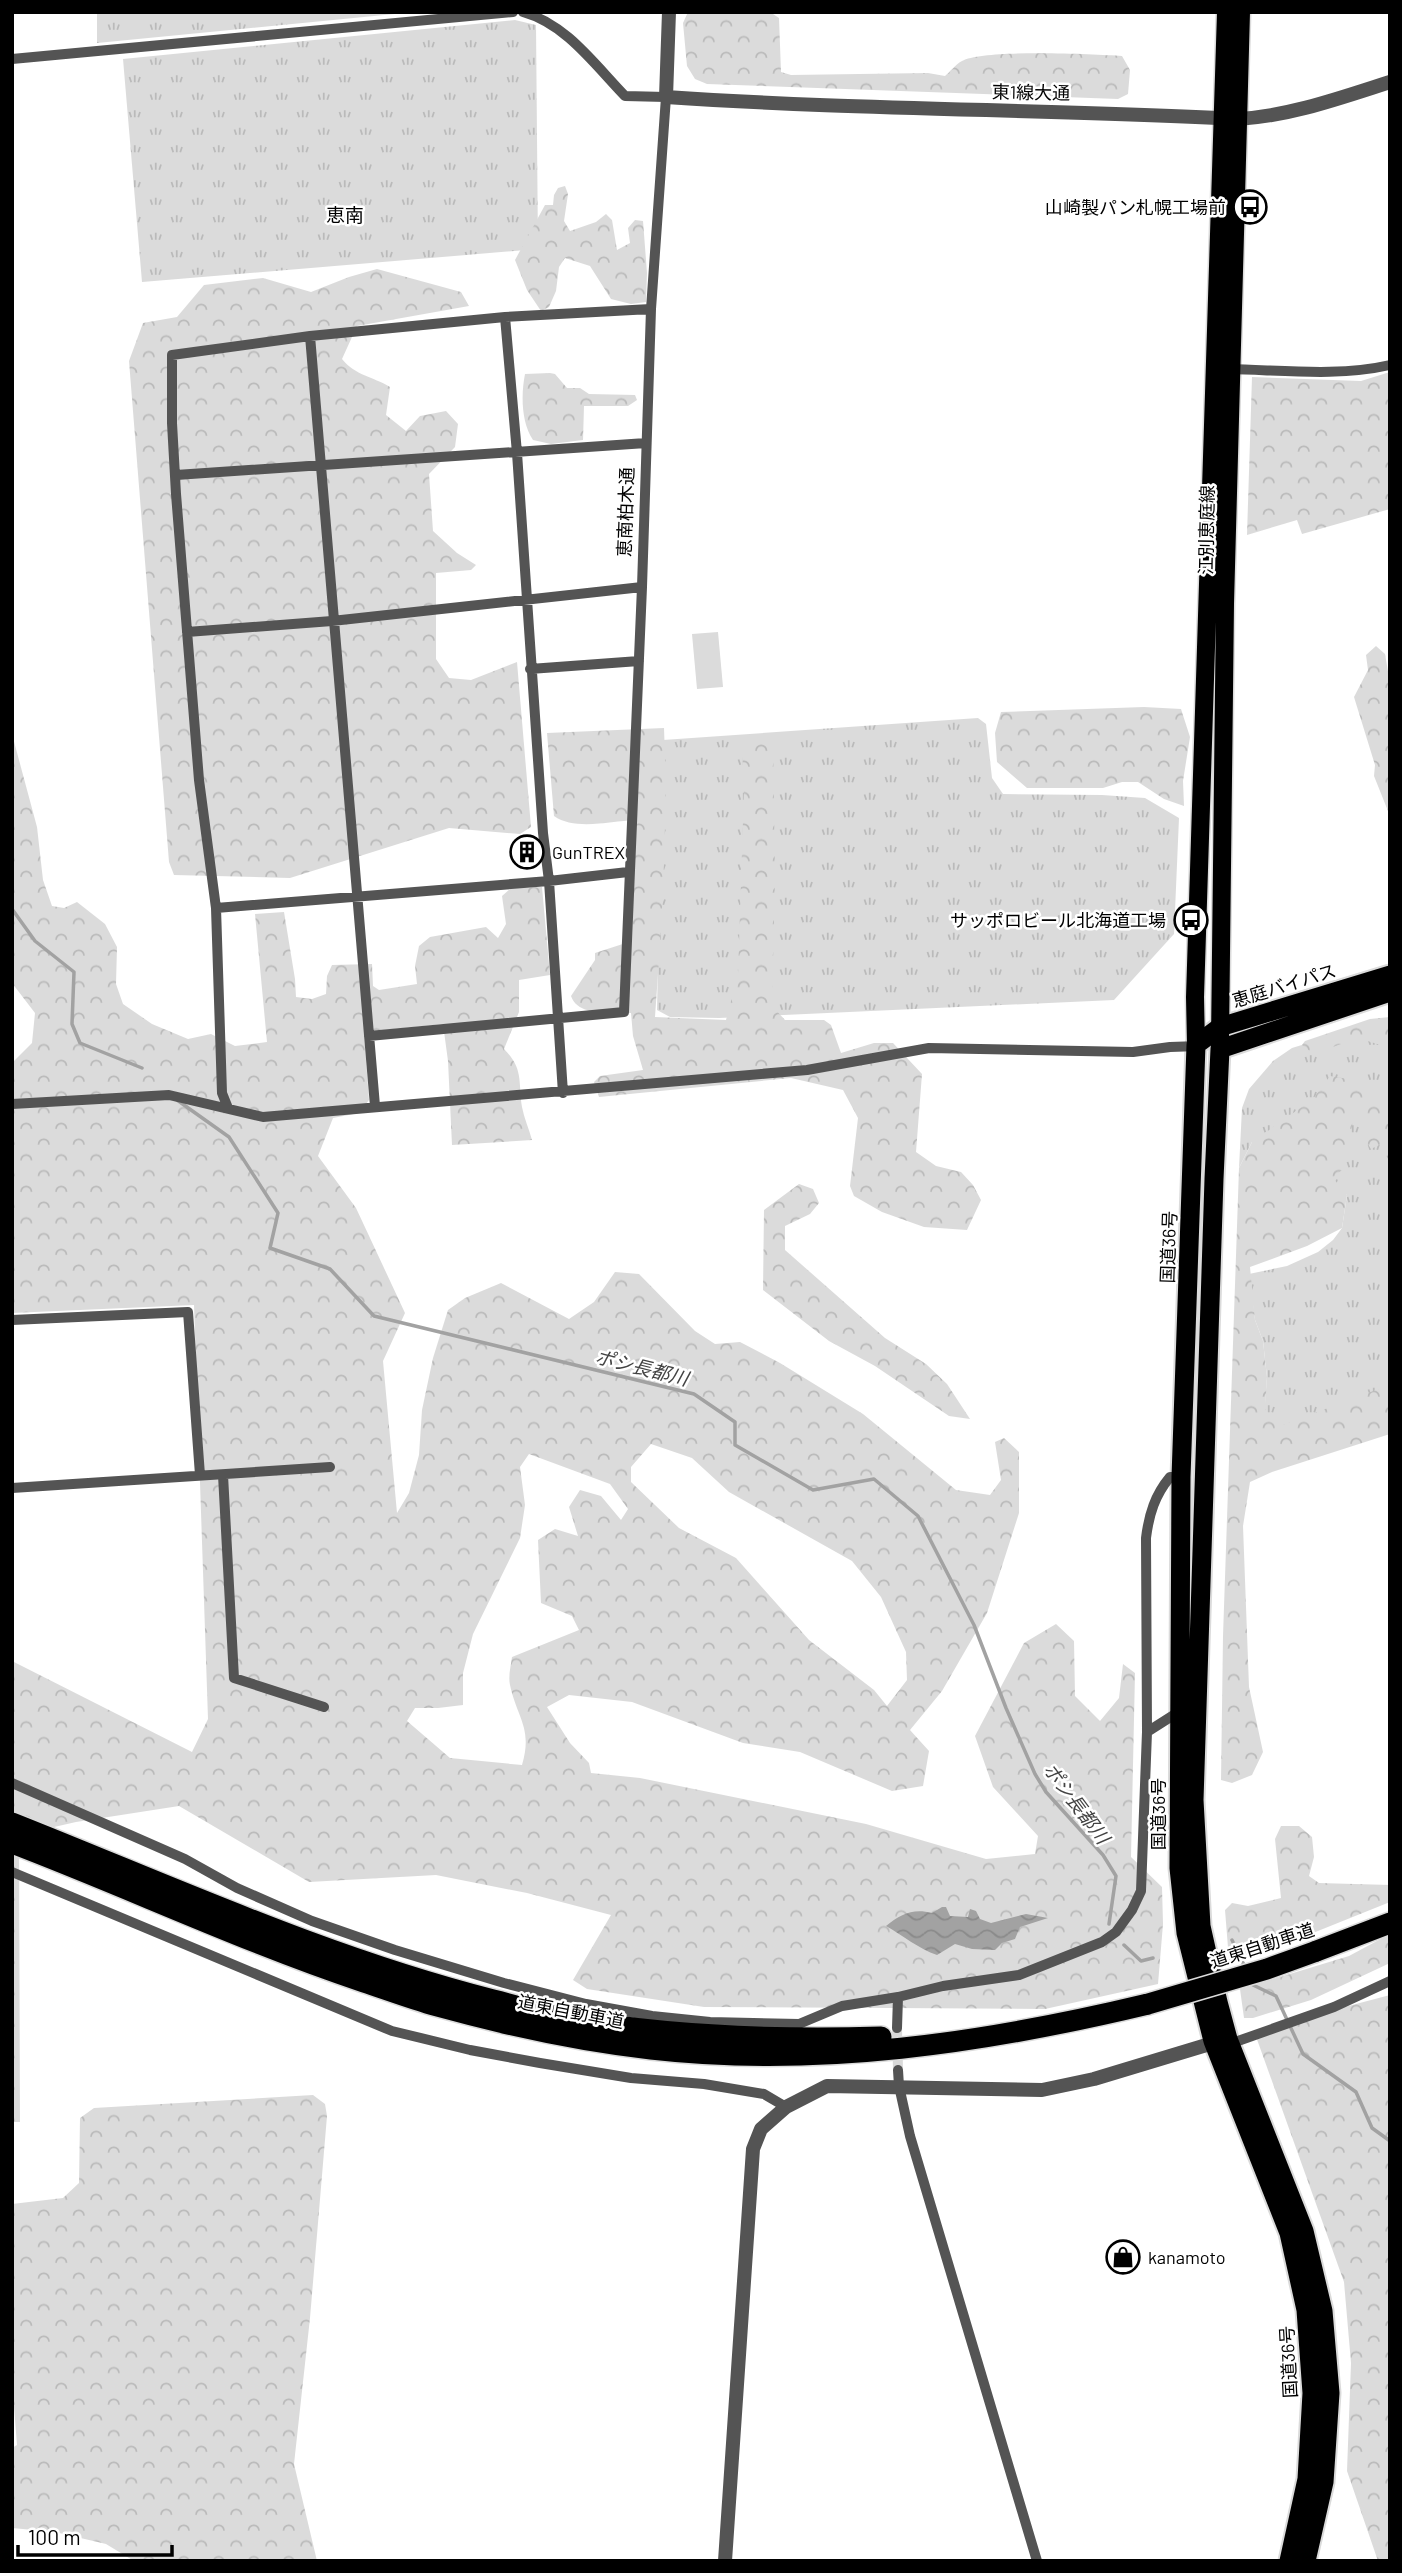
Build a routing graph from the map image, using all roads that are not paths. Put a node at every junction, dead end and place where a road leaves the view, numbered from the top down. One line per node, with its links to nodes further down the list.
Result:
1 (513, 12): 6 (street)
2 (523, 12): 8 (street)
3 (669, 12): 8 (street, 恵南柏木通)
4 (1226, 12): 9 (main road, 江別恵庭線)
5 (1241, 12): 9 (main road, 江別恵庭線)
6 (12, 59)
7 (1390, 82): 9 (street, 東1線大通)
8 (666, 97): 9 (street, 東1線大通); 10 (street, 恵南柏木通)
9 (1230, 119): 14 (main road, 江別恵庭線)
10 (651, 309): 11 (street); 15 (street, 恵南柏木通)
11 (505, 317): 12 (street); 16 (street)
12 (310, 335): 17 (street); 18 (street)
13 (1390, 365): 14 (street)
14 (1222, 368): 32 (main road, 江別恵庭線); 34 (main road, 江別恵庭線)
15 (646, 443): 16 (street); 19 (street, 恵南柏木通)
16 (517, 453): 17 (street); 20 (street)
17 (320, 466): 18 (street); 21 (street)
18 (176, 475): 22 (street)
19 (642, 587): 20 (street); 23 (street, 恵南柏木通)
20 (525, 599): 21 (street); 24 (street)
21 (332, 621): 22 (street); 27 (street)
22 (187, 632): 28 (street)
23 (639, 661): 24 (street); 25 (street, 恵南柏木通)
24 (530, 669): 26 (street)
25 (628, 872): 26 (street); 31 (street, 恵南柏木通)
26 (549, 881): 27 (street); 31 (street)
27 (358, 897): 28 (street); 33 (street)
28 (216, 908): 39 (street)
29 (1390, 975): 32 (highway, 恵庭バイパス)
30 (1390, 992): 35 (highway)
31 (558, 1019): 33 (street); 36 (street)
32 (1220, 1027): 34 (highway, 恵庭バイパス); 35 (main road, 江別恵庭線)
33 (369, 1036): 38 (street)
34 (1196, 1045): 35 (street); 36 (street); 44 (highway, 国道36号)
35 (1220, 1049): 58 (highway, 国道36号)
36 (563, 1093): 38 (street)
37 (12, 1104): 39 (street)
38 (374, 1106): 39 (street)
39 (228, 1108)
40 (12, 1320): 42 (street)
41 (330, 1467): 43 (street)
42 (200, 1475): 43 (street); 45 (street)
43 (223, 1475): 46 (street)
44 (1181, 1478): 47 (highway, 国道36号); 48 (street)
45 (12, 1488)
46 (324, 1707)
47 (1180, 1711): 48 (street); 58 (highway, 国道36号)
48 (1147, 1732): 55 (street)
49 (12, 1783): 55 (street)
50 (12, 1823): 56 (highway, 道東自動車道)
51 (12, 1843): 56 (highway, 道東自動車道)
52 (12, 1872): 61 (street)
53 (1390, 1923): 56 (highway, 道東自動車道, bridge)
54 (1390, 1980): 58 (street)
55 (898, 1997): 57 (street)
56 (1148, 2004)
57 (897, 2028)
58 (1226, 2040): 60 (street); 64 (highway, 国道36号); 65 (highway, 国道36号)
59 (898, 2070): 60 (street)
60 (899, 2086): 61 (street); 63 (street)
61 (786, 2107): 62 (street)
62 (725, 2561)
63 (1037, 2561)
64 (1289, 2561)
65 (1306, 2561)

